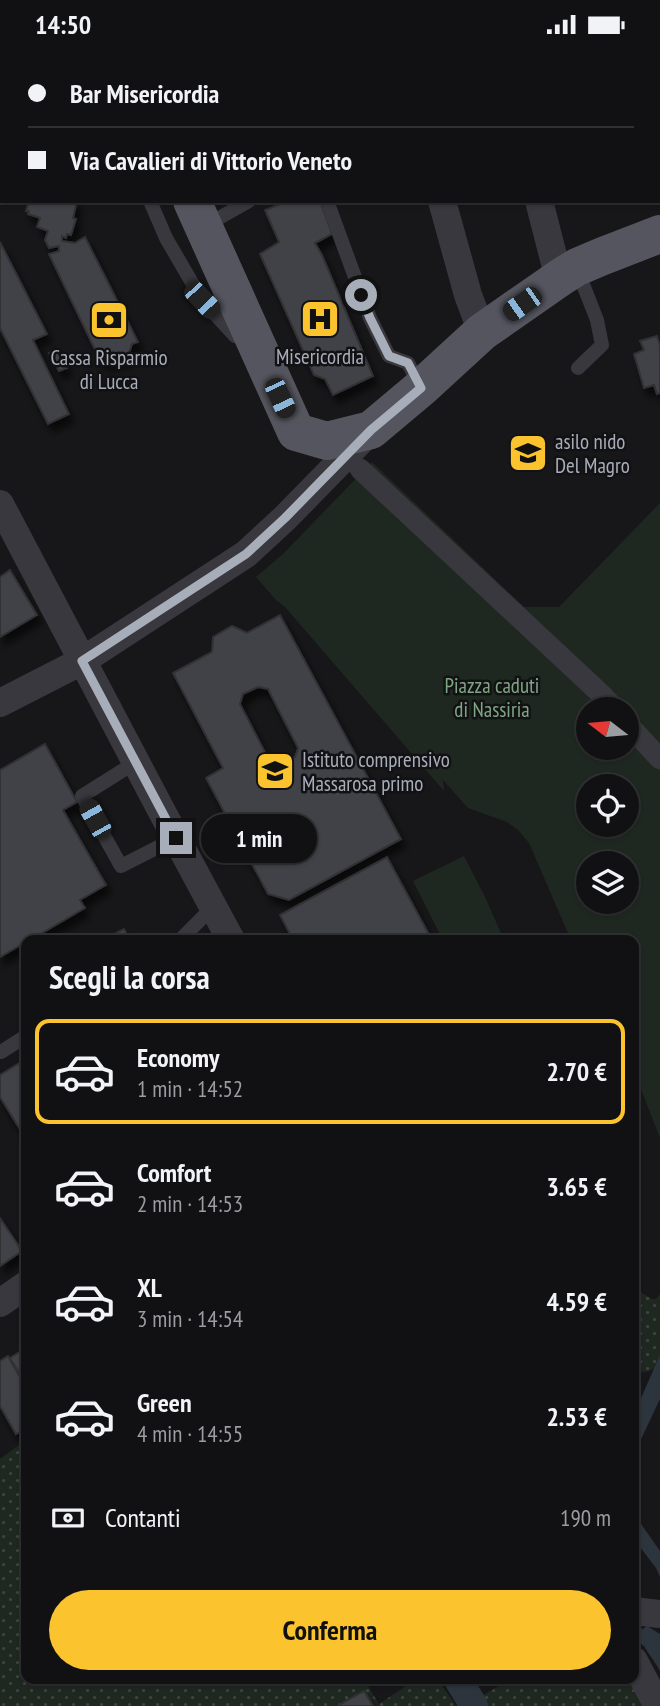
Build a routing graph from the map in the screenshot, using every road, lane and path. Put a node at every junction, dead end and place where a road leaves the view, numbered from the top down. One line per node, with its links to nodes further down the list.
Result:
1 (151, 203): 10 (lane)
2 (241, 203): 6 (lane)
3 (328, 203): 12 (lane)
4 (443, 203): 9 (street)
5 (540, 203): 8 (street)
6 (198, 214): 10 (main road)
7 (660, 234): 8 (main road)
8 (569, 272): 9 (main road); 11 (lane)
9 (482, 332): 12 (main road)
10 (256, 345): 13 (main road)
11 (578, 368)
12 (421, 388): 13 (main road)
13 (371, 430): 16 (street)
14 (360, 469): 17 (street)
15 (0, 505): 16 (street)
16 (82, 661): 18 (street); 21 (street)
17 (604, 697)
18 (0, 703)
19 (639, 736): 20 (street)
20 (660, 759)
21 (136, 762): 22 (street); 22 (lane)
22 (176, 838): 23 (street)
23 (214, 907): 24 (lane); 25 (street)
24 (185, 935)
25 (228, 935)
26 (21, 1040): 27 (lane)
27 (1, 1052)
28 (21, 1288): 29 (street)
29 (0, 1303)
30 (639, 1612): 31 (street)
31 (660, 1614)
32 (639, 1670): 33 (street)
33 (658, 1706)

